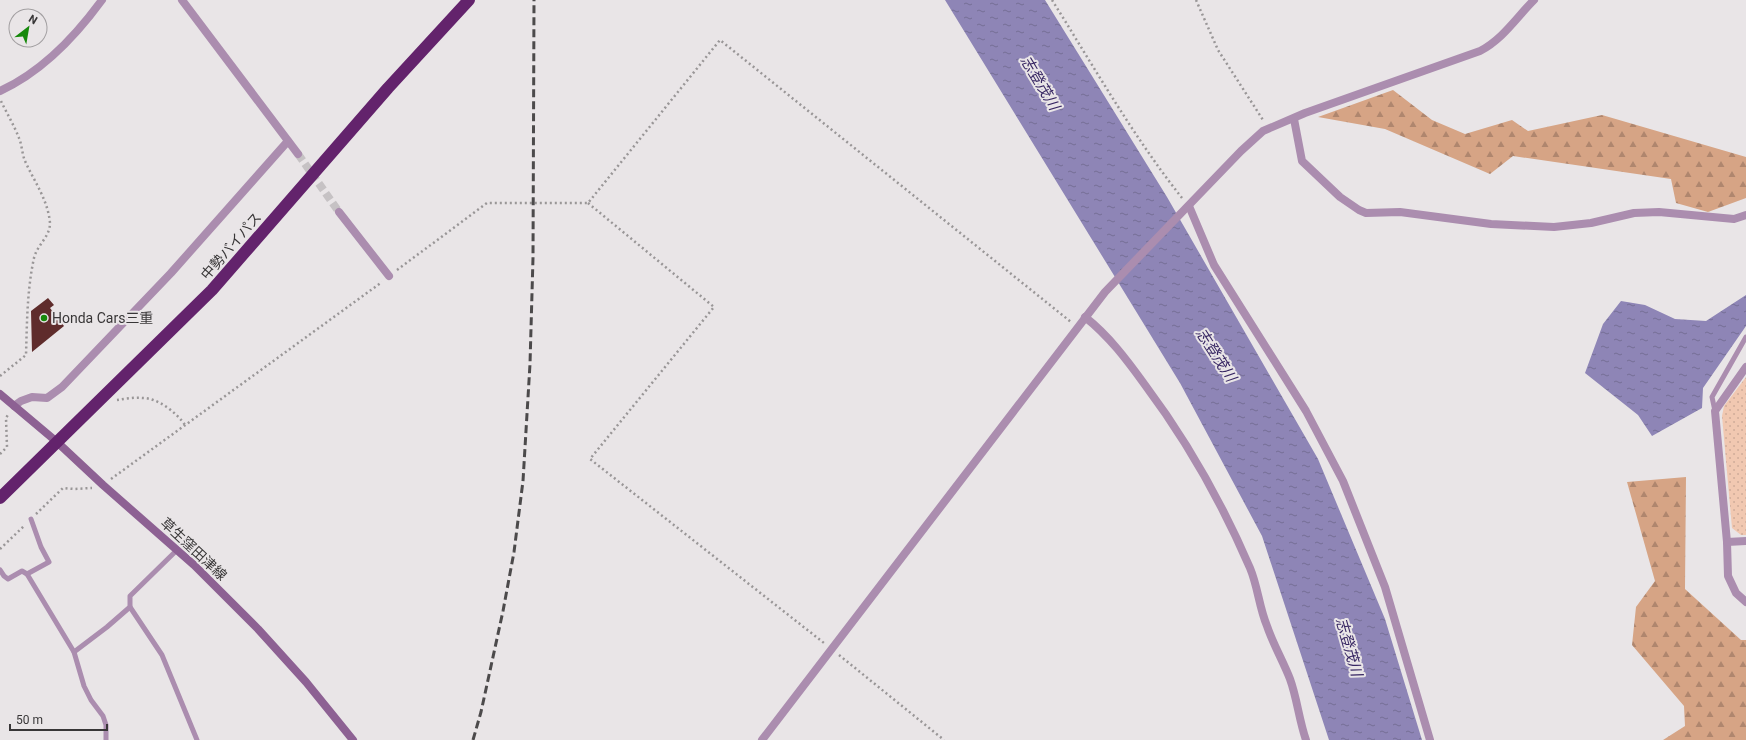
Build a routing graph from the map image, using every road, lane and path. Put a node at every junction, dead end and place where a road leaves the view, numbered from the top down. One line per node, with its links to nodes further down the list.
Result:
1 (102, 0): 7 (street)
2 (182, 0): 11 (street)
3 (469, 0): 28 (highway, 中勢バイパス)
4 (1052, 0): 14 (path)
5 (1196, 0): 10 (path)
6 (1534, 0): 9 (street)
7 (0, 91)
8 (0, 99): 22 (path)
9 (1294, 119): 10 (street); 16 (street)
10 (1269, 130): 14 (street)
11 (288, 141): 12 (street); 25 (street)
12 (298, 154)
13 (588, 203): 17 (path); 19 (path); 41 (path)
14 (1186, 209): 18 (street); 49 (street)
15 (340, 212): 17 (street)
16 (1746, 215)
17 (389, 276): 27 (path)
18 (1085, 317): 19 (street); 48 (street)
19 (1077, 326): 41 (street)
20 (1746, 337): 26 (lane)
21 (1746, 367): 26 (street)
22 (0, 376)
23 (0, 394): 25 (main road, 草生窪田津線)
24 (116, 400): 27 (path)
25 (14, 406): 28 (main road, 草生窪田津線); 29 (path)
26 (1715, 411): 34 (street)
27 (185, 425): 30 (path)
28 (57, 442): 30 (main road, 草生窪田津線); 31 (highway, 中勢バイパス)
29 (0, 454)
30 (103, 485): 32 (path); 36 (main road, 草生窪田津線)
31 (0, 498)
32 (31, 519): 35 (path); 38 (lane)
33 (1746, 541): 34 (street)
34 (1727, 542): 39 (street)
35 (0, 549)
36 (176, 550): 40 (lane); 43 (main road, 草生窪田津線)
37 (0, 570): 38 (lane)
38 (27, 574): 42 (lane)
39 (1746, 602)
40 (130, 608): 42 (lane); 45 (lane)
41 (831, 649): 46 (street); 47 (path)
42 (74, 652): 44 (lane)
43 (352, 739)
44 (106, 740)
45 (197, 740)
46 (762, 740)
47 (944, 740)
48 (1306, 740)
49 (1430, 740)

